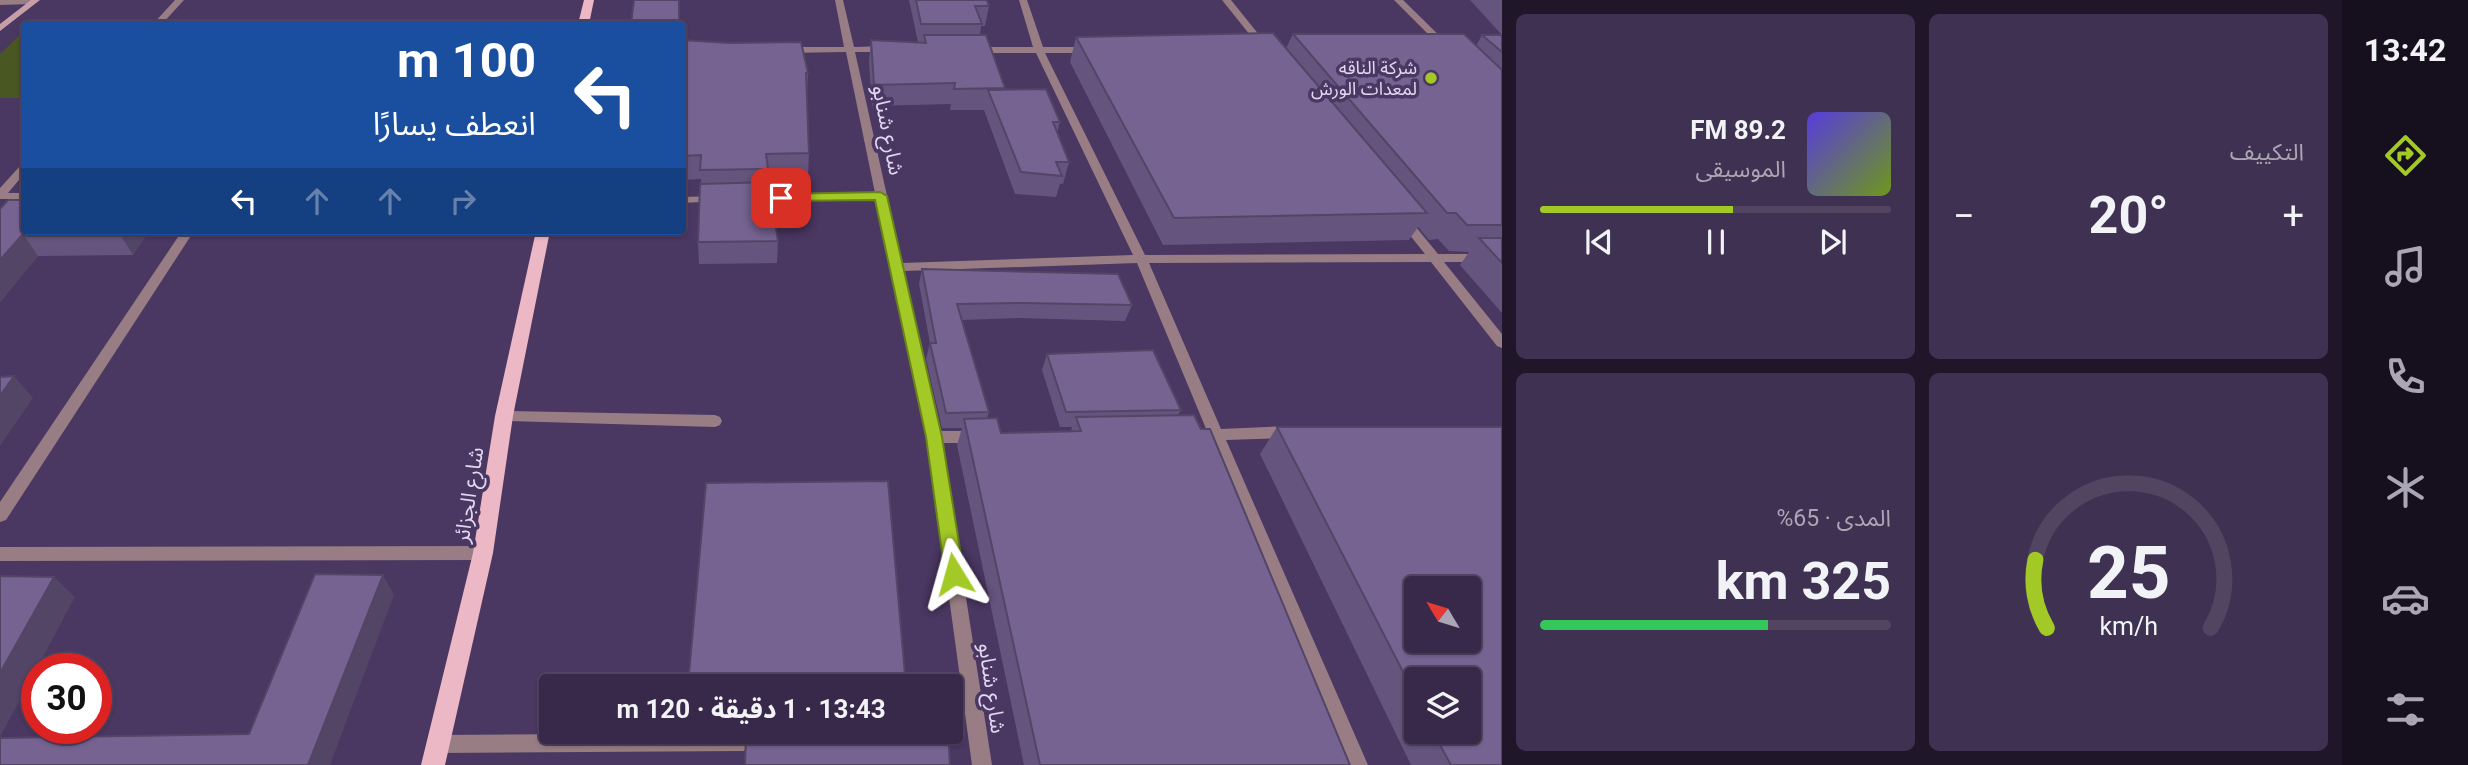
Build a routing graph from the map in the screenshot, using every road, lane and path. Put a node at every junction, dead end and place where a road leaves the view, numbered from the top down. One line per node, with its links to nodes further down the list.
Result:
1 (33, 0): 8 (street); 11 (street)
2 (180, 0): 9 (street)
3 (589, 0): 10 (main road)
4 (839, 0): 12 (street, شارع شنابو)
5 (1023, 0): 16 (street)
6 (1226, 0): 19 (street)
7 (1398, 0): 21 (street)
8 (0, 2)
9 (160, 21)
10 (584, 21)
11 (0, 28)
12 (850, 49): 13 (street); 14 (street); 27 (street, شارع شنابو)
13 (904, 49)
14 (773, 50)
15 (958, 50): 16 (street)
16 (1039, 50): 17 (street); 33 (street)
17 (1106, 50)
18 (1254, 51): 19 (street)
19 (1268, 51): 23 (street)
20 (1438, 52): 21 (street)
21 (1452, 52): 22 (street)
22 (1464, 52)
23 (1278, 56)
24 (21, 171): 25 (street)
25 (0, 195): 26 (street)
26 (21, 196)
27 (880, 196): 28 (street); 35 (street, شارع شنابو)
28 (686, 200)
29 (1392, 206): 34 (street)
30 (185, 235): 44 (street)
31 (542, 235): 37 (main road, شارع الجزائر)
32 (1502, 258): 34 (street)
33 (1141, 259): 34 (street); 35 (street); 40 (street)
34 (1434, 259): 36 (street)
35 (898, 267): 42 (street, شارع شنابو)
36 (1502, 343)
37 (505, 416): 38 (street); 45 (main road, شارع الجزائر)
38 (715, 421)
39 (1300, 432): 40 (street)
40 (1217, 434): 41 (street); 51 (street)
41 (1192, 435)
42 (934, 437): 43 (street); 50 (street, شارع شنابو)
43 (998, 438)
44 (0, 515)
45 (483, 553): 46 (street); 48 (main road, شارع الجزائر)
46 (0, 554)
47 (539, 743): 48 (street)
48 (437, 744): 49 (main road, شارع الجزائر)
49 (433, 765)
50 (982, 765)
51 (1358, 765)

